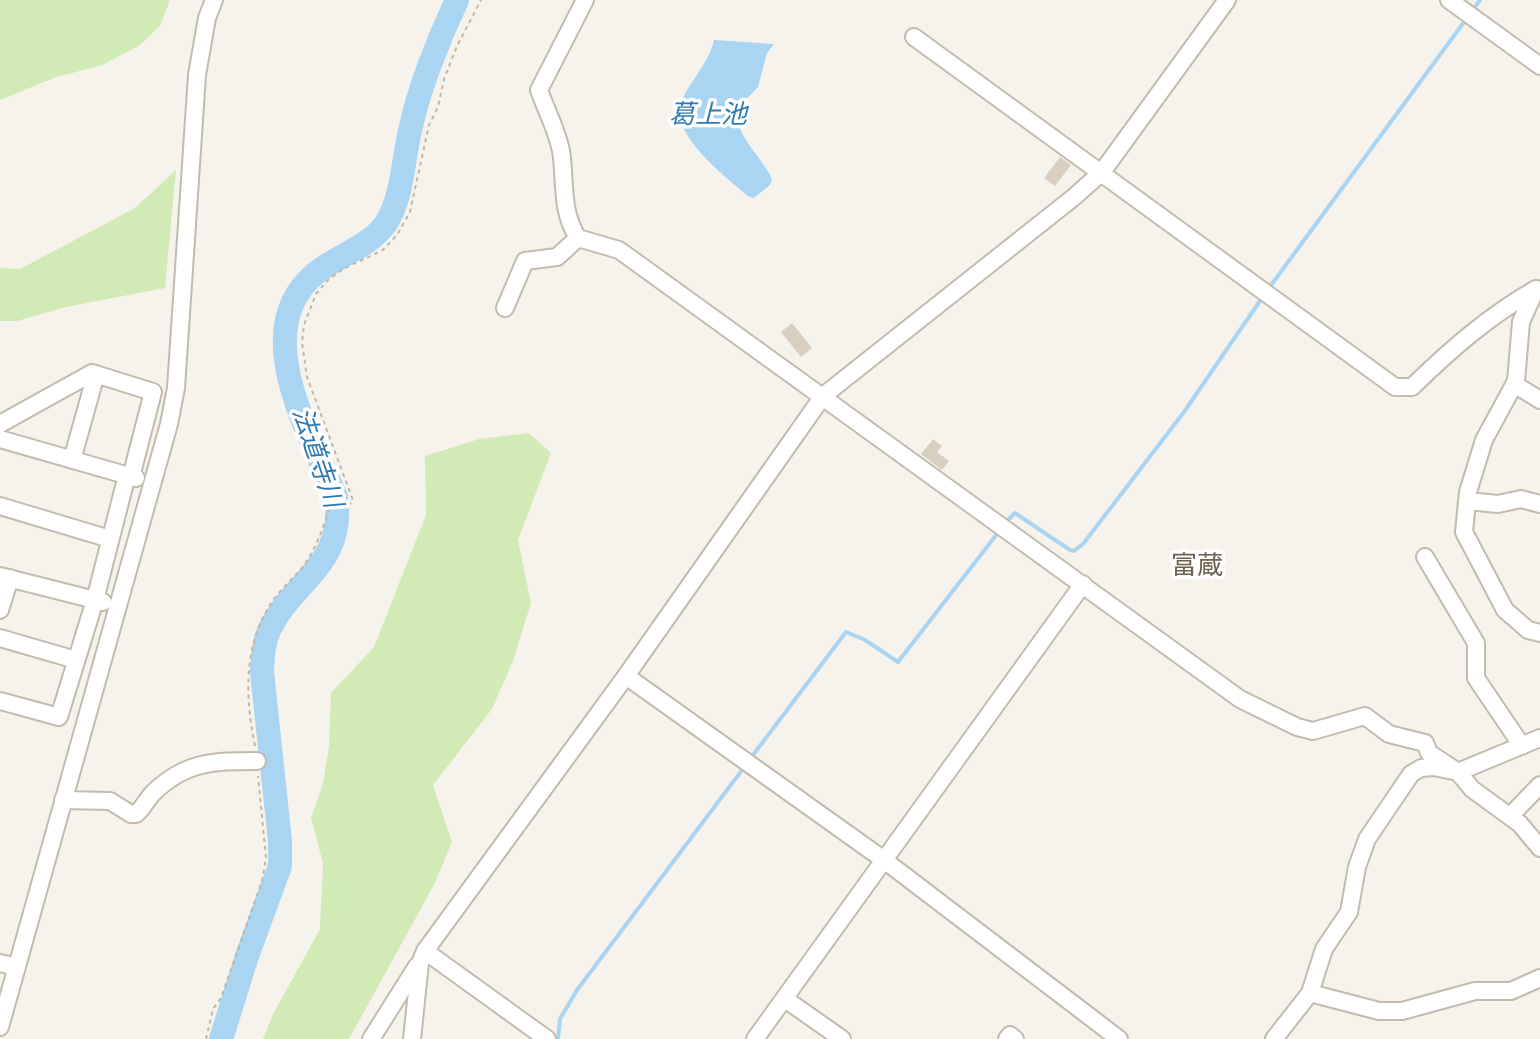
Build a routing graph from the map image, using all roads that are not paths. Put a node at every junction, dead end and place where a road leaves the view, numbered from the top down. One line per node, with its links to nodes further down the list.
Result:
1 (214, 0): 19 (street)
2 (585, 0): 8 (street)
3 (1227, 0): 7 (street)
4 (1449, 0): 6 (street)
5 (914, 37): 7 (street)
6 (1540, 66)
7 (1102, 172): 9 (street); 13 (street)
8 (578, 238): 10 (street); 13 (street)
9 (1538, 287): 12 (street)
10 (505, 308)
11 (96, 374): 15 (street); 17 (street); 18 (street)
12 (1514, 384): 14 (street); 20 (street)
13 (823, 396): 26 (street); 33 (street)
14 (1540, 400)
15 (0, 424)
16 (0, 439): 17 (street)
17 (72, 460): 18 (street)
18 (129, 476): 19 (street); 23 (street)
19 (153, 483): 28 (street)
20 (1467, 501): 21 (street); 30 (street)
21 (1540, 504)
22 (0, 506): 23 (street)
23 (110, 539): 27 (street)
24 (1425, 557): 36 (street)
25 (5, 577): 27 (street); 29 (street)
26 (1083, 584): 38 (street); 43 (street)
27 (95, 600): 28 (street); 32 (street)
28 (118, 606): 40 (street)
29 (0, 610)
30 (1540, 633)
31 (0, 638): 32 (street)
32 (76, 660): 34 (street)
33 (626, 676): 43 (street); 44 (street)
34 (0, 701)
35 (1540, 738): 36 (street)
36 (1522, 746): 38 (street)
37 (257, 761): 40 (street)
38 (1458, 772): 41 (street); 47 (street)
39 (1540, 785): 41 (street)
40 (63, 800): 45 (street)
41 (1510, 816): 42 (street)
42 (1540, 848)
43 (884, 860): 48 (street); 57 (street)
44 (422, 957): 50 (street); 51 (street); 52 (street)
45 (8, 965): 49 (street)
46 (1540, 978): 47 (street)
47 (1310, 993): 58 (street)
48 (785, 999): 53 (street); 54 (street)
49 (0, 1027)
50 (371, 1039)
51 (412, 1039)
52 (547, 1039)
53 (755, 1039)
54 (842, 1039)
55 (1007, 1039): 56 (street)
56 (1015, 1039)
57 (1119, 1039)
58 (1274, 1039)

